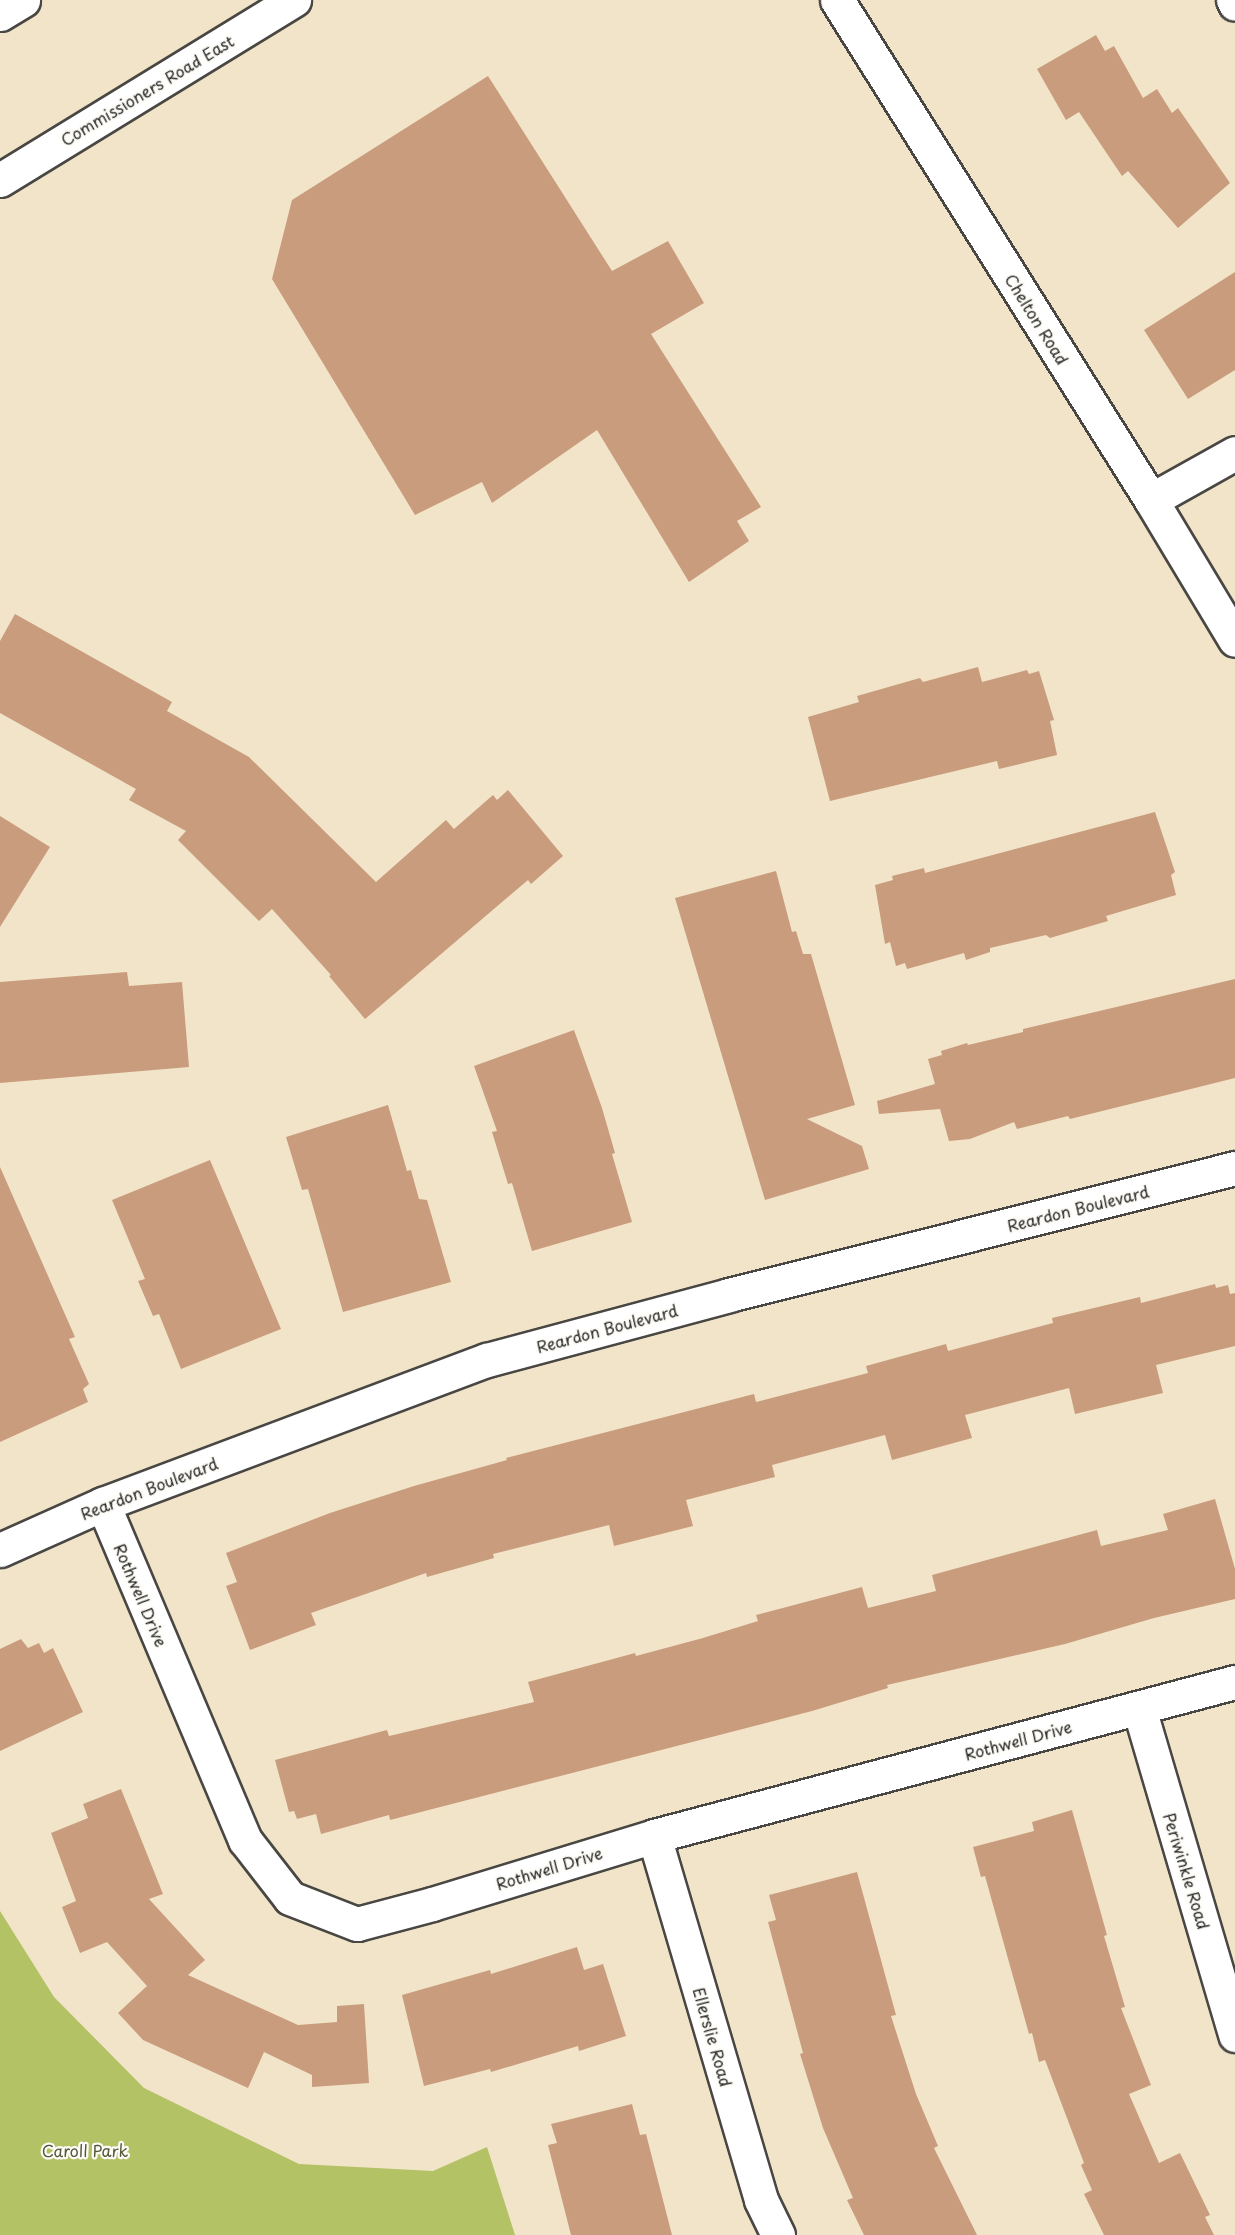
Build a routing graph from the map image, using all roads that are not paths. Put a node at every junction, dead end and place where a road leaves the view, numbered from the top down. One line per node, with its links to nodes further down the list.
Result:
1 (23, 0): 4 (street)
2 (294, 0): 5 (street, Commissioners Road East)
3 (837, 0): 7 (street, Chelton Road)
4 (0, 14)
5 (0, 180)
6 (1235, 453): 7 (street)
7 (1151, 500): 8 (street, Chelton Road)
8 (1235, 640)
9 (1235, 1168): 10 (street, Reardon Boulevard)
10 (103, 1504): 11 (street, Reardon Boulevard); 14 (street, Rothwell Drive)
11 (0, 1550)
12 (1235, 1682): 13 (street, Rothwell Drive)
13 (1139, 1708): 14 (street, Rothwell Drive); 15 (street, Periwinkle Road)
14 (654, 1836): 16 (street, Ellerslie Road)
15 (1235, 2035)
16 (778, 2235)

